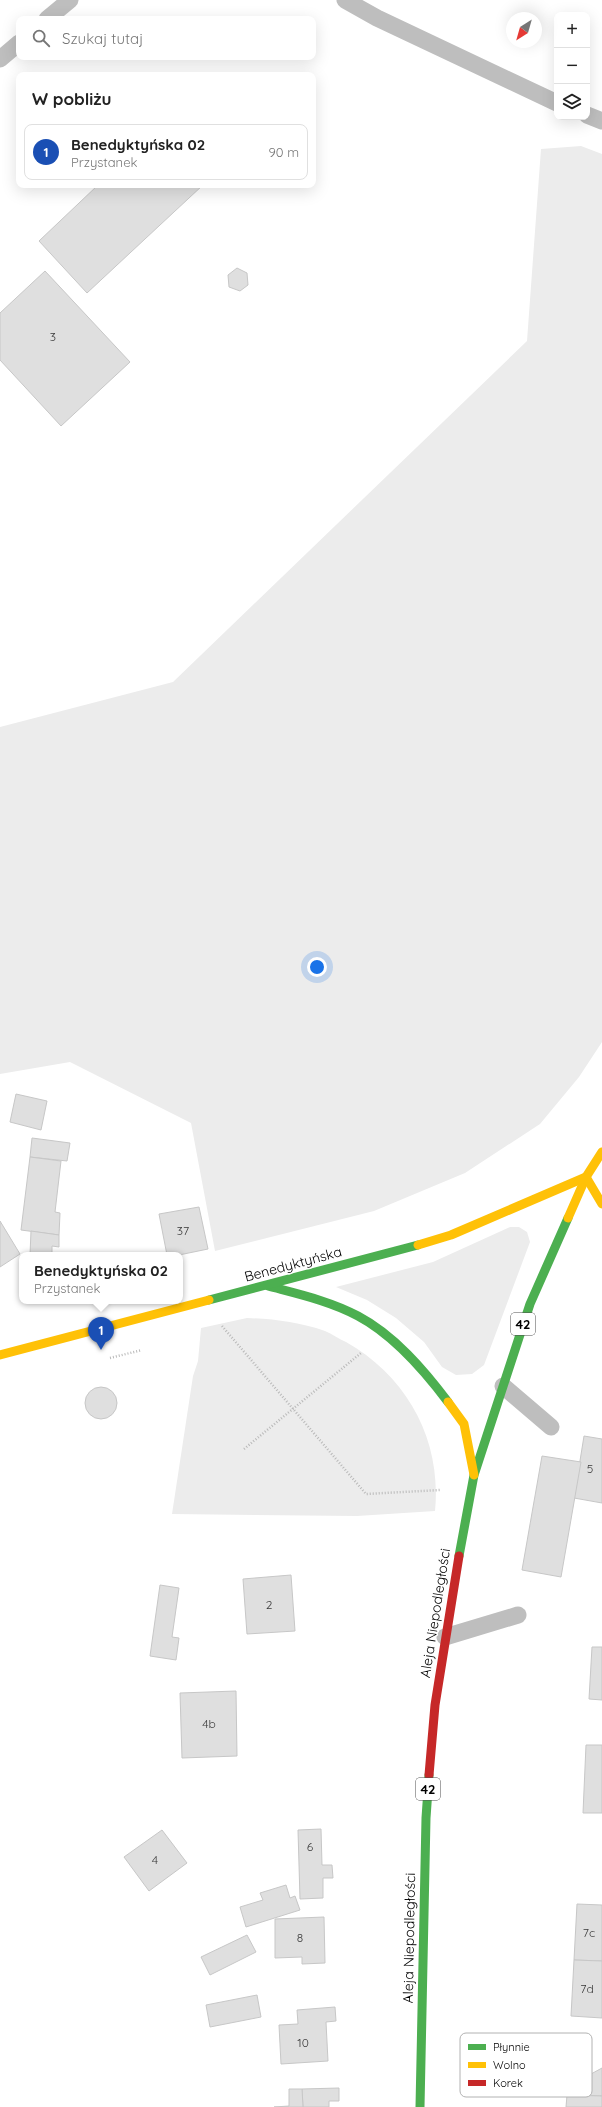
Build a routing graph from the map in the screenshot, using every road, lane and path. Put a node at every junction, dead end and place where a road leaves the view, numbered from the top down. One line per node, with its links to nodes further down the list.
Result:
1 (70, 0): 3 (lane)
2 (345, 0): 6 (lane)
3 (51, 16)
4 (16, 46): 5 (lane)
5 (0, 59)
6 (554, 102)
7 (590, 116): 8 (lane)
8 (602, 121)
9 (602, 1152): 10 (main road, 42)
10 (586, 1177): 11 (main road); 12 (main road, Benedyktyńska); 16 (main road, Aleja Niepodległości / 42)
11 (602, 1204)
12 (267, 1286): 15 (main road, Benedyktyńska); 20 (main road)
13 (218, 1321): 17 (path)
14 (367, 1348): 17 (path)
15 (0, 1355)
16 (503, 1386): 18 (lane); 20 (main road, Aleja Niepodległości / 42)
17 (294, 1409): 19 (path); 21 (path)
18 (551, 1427)
19 (244, 1449)
20 (474, 1475): 23 (main road, Aleja Niepodległości / 42)
21 (440, 1490)
22 (518, 1615): 23 (lane)
23 (445, 1637): 24 (main road, Aleja Niepodległości / 42)
24 (420, 2107)

